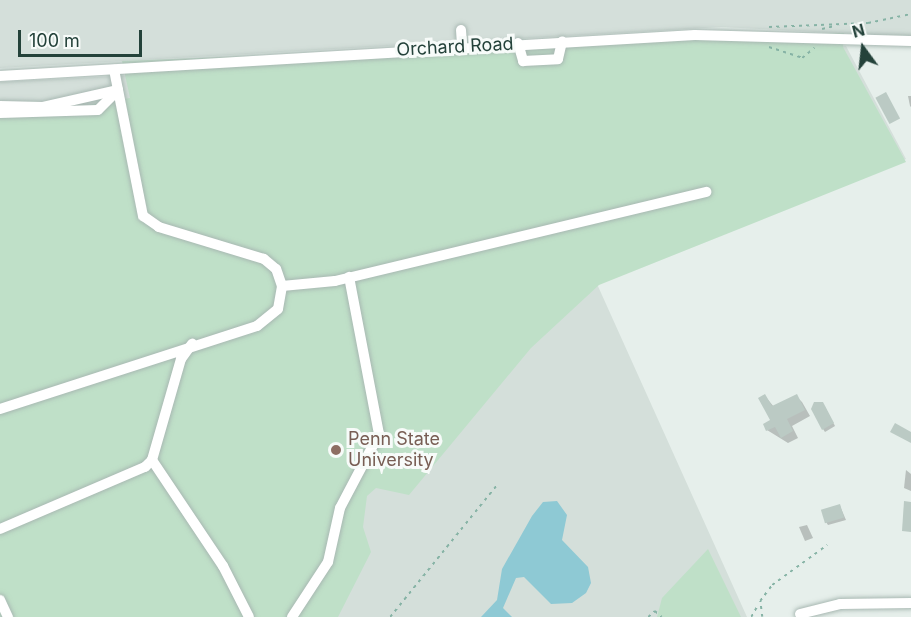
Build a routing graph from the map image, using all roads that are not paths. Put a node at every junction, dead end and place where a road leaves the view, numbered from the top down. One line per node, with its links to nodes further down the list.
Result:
1 (460, 30): 5 (street)
2 (562, 41): 3 (street, Orchard Road); 4 (street, Orchard Road); 4 (street)
3 (911, 41)
4 (518, 43): 5 (street, Orchard Road)
5 (462, 46): 6 (street, Orchard Road)
6 (114, 70): 7 (street, Orchard Road); 8 (street)
7 (0, 76)
8 (118, 90): 9 (street); 10 (street); 13 (street)
9 (0, 106)
10 (0, 113)
11 (706, 192): 12 (street)
12 (350, 277): 13 (street); 23 (street)
13 (282, 286): 14 (street)
14 (192, 344): 15 (street); 16 (street)
15 (0, 409)
16 (152, 460): 17 (street); 22 (street)
17 (0, 529)
18 (0, 600): 21 (street)
19 (911, 603): 20 (street)
20 (800, 614)
21 (8, 617)
22 (249, 617)
23 (292, 617)

